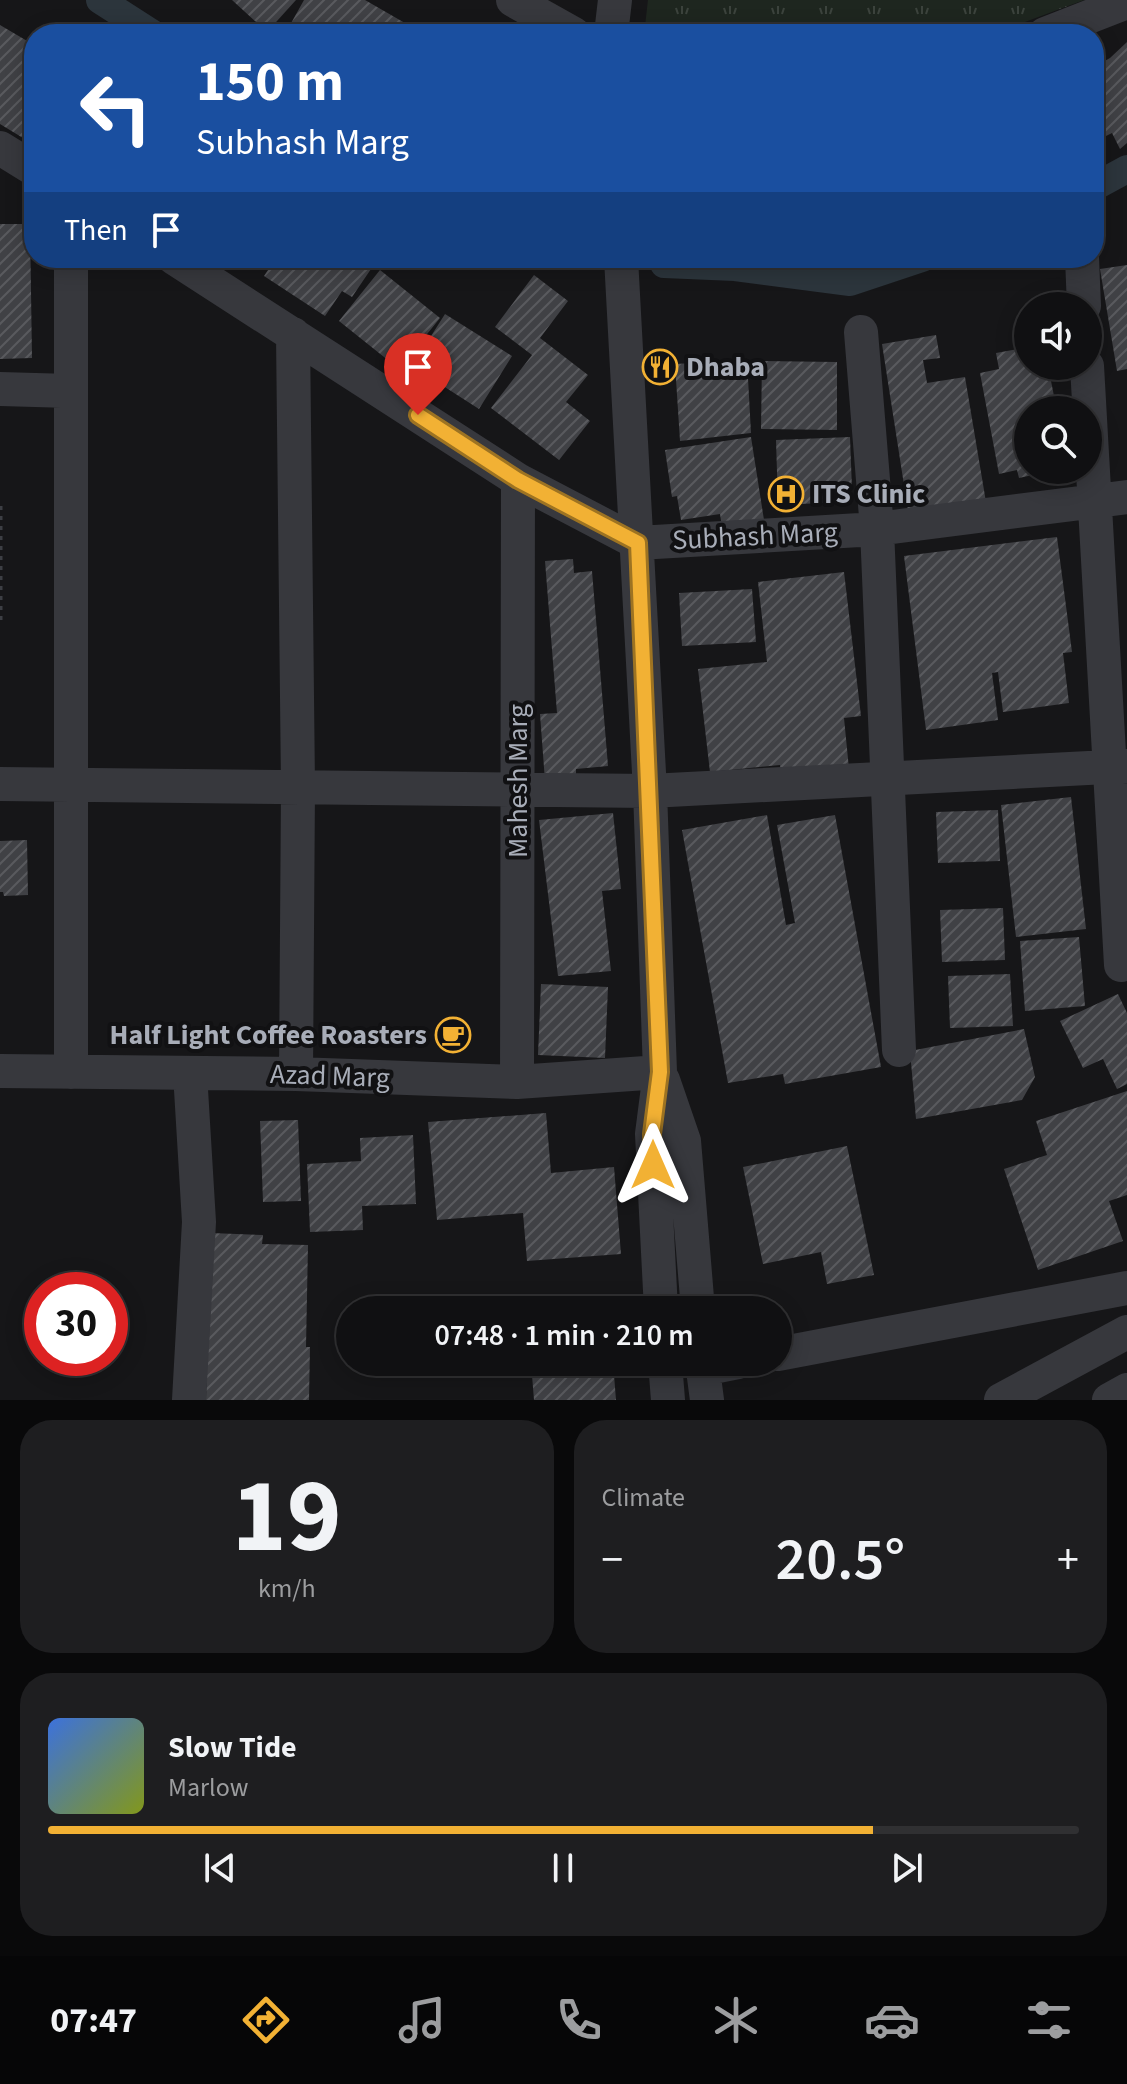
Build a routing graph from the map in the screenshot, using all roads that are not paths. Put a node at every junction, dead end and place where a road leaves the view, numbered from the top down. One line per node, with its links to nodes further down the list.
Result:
1 (513, 0): 4 (street)
2 (615, 0): 5 (street)
3 (1127, 2): 6 (street)
4 (556, 24)
5 (612, 24)
6 (1071, 24)
7 (0, 148): 8 (street)
8 (24, 163)
9 (71, 268): 18 (street)
10 (190, 268): 15 (street, Subhash Marg)
11 (622, 268): 22 (street)
12 (1082, 268): 13 (street)
13 (1083, 292)
14 (861, 332): 21 (street)
15 (293, 334): 19 (street, Subhash Marg); 27 (street)
16 (1090, 380): 20 (street)
17 (0, 389): 18 (street)
18 (70, 391): 26 (street)
19 (518, 480): 22 (street, Subhash Marg); 28 (street, Mahesh Marg)
20 (1111, 498): 21 (street, Subhash Marg); 23 (street)
21 (877, 529): 22 (street, Subhash Marg); 24 (street)
22 (638, 543): 29 (street)
23 (1117, 766): 24 (street); 30 (street)
24 (889, 777): 29 (street); 31 (street)
25 (0, 784): 26 (street)
26 (70, 785): 27 (street); 33 (street)
27 (298, 787): 28 (street); 36 (street)
28 (518, 789): 29 (street); 37 (street, Mahesh Marg)
29 (650, 791): 34 (street)
30 (1121, 965)
31 (899, 1050)
32 (0, 1071): 33 (street, Azad Marg)
33 (71, 1072): 35 (street, Azad Marg)
34 (660, 1072): 37 (street, Azad Marg); 39 (street); 40 (street)
35 (190, 1073): 36 (street, Azad Marg); 45 (street)
36 (296, 1074): 37 (street, Azad Marg)
37 (517, 1082)
38 (1127, 1288): 42 (street)
39 (660, 1296)
40 (697, 1296)
41 (1127, 1332): 47 (street)
42 (792, 1351)
43 (666, 1376): 46 (street)
44 (1127, 1390): 48 (street)
45 (189, 1400)
46 (668, 1400)
47 (1001, 1400)
48 (1109, 1400)

